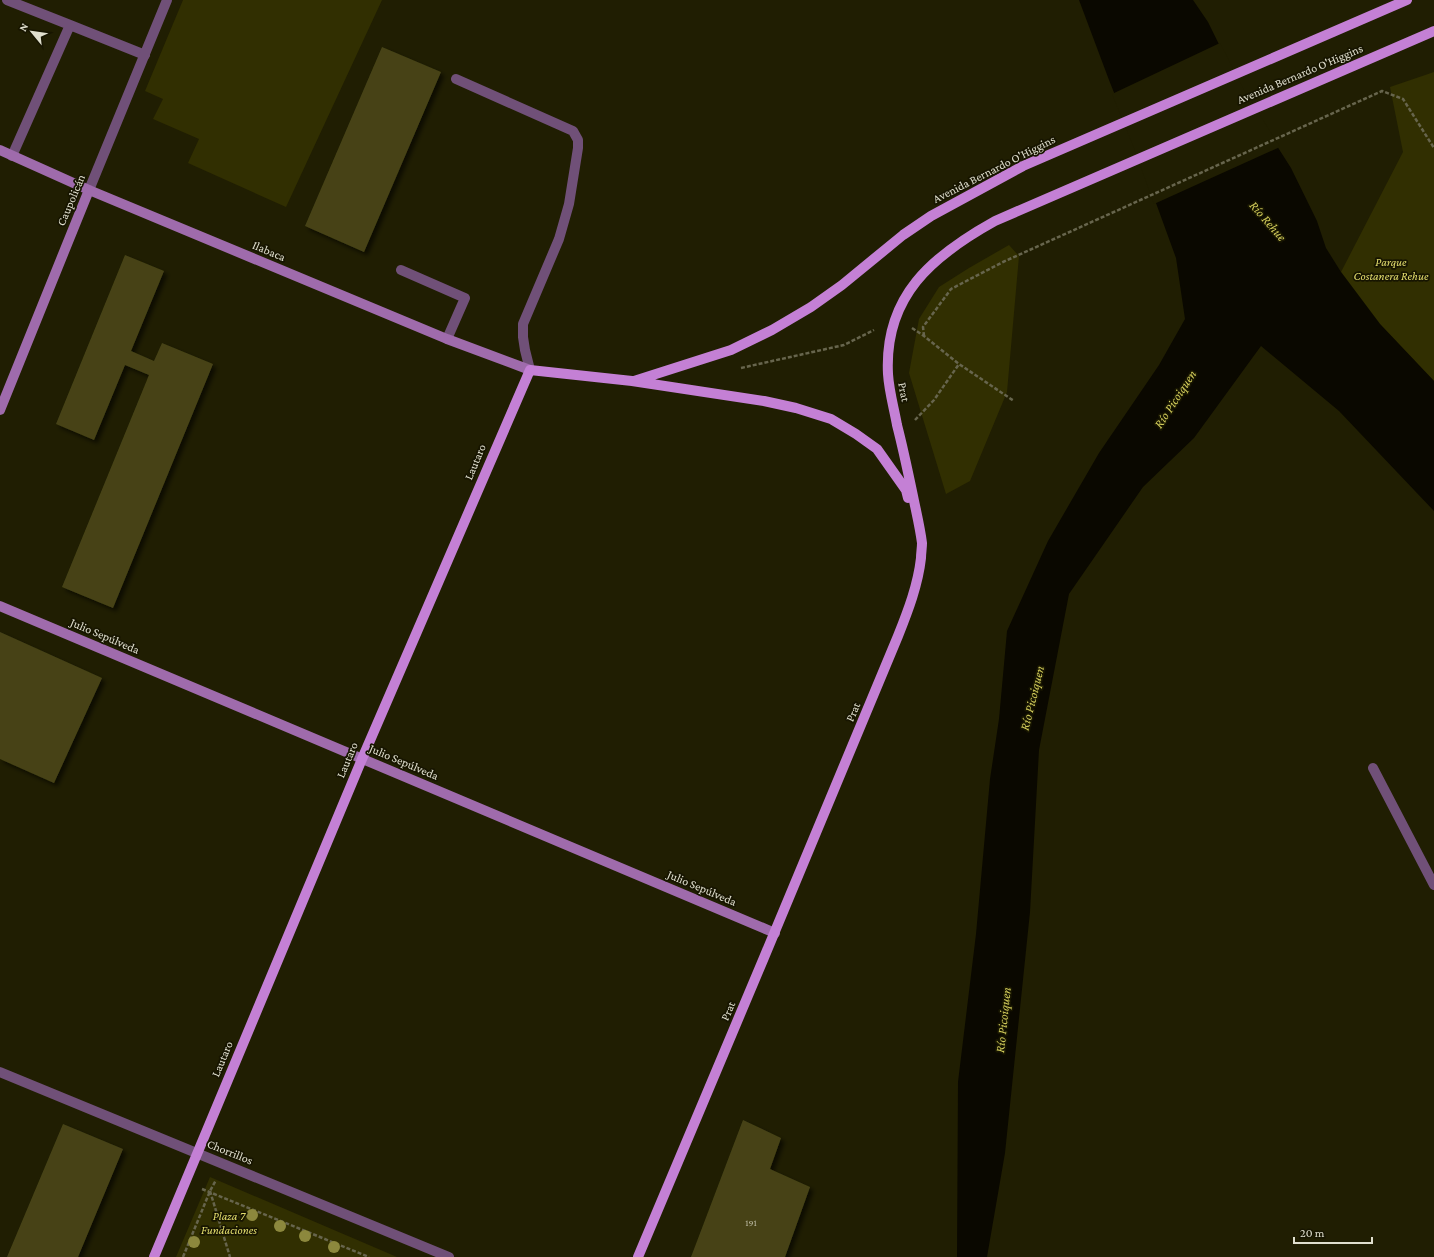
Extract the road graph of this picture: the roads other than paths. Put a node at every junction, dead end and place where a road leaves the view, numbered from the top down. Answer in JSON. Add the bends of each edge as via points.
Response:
{"nodes":[{"id":1,"x":7,"y":0,"type":"edge"},
{"id":2,"x":167,"y":0,"type":"edge"},
{"id":3,"x":1403,"y":2,"type":"edge"},
{"id":4,"x":70,"y":25,"type":"junction"},
{"id":5,"x":1434,"y":31,"type":"edge"},
{"id":6,"x":145,"y":54,"type":"junction"},
{"id":7,"x":456,"y":79,"type":"dead end"},
{"id":8,"x":0,"y":150,"type":"edge"},
{"id":9,"x":12,"y":156,"type":"junction"},
{"id":10,"x":89,"y":190,"type":"junction"},
{"id":11,"x":1022,"y":208,"type":"joint"},
{"id":12,"x":401,"y":270,"type":"dead end"},
{"id":13,"x":447,"y":339,"type":"junction"},
{"id":14,"x":530,"y":370,"type":"junction"},
{"id":15,"x":632,"y":381,"type":"junction"},
{"id":16,"x":0,"y":410,"type":"edge"},
{"id":17,"x":922,"y":544,"type":"junction"},
{"id":18,"x":0,"y":606,"type":"edge"},
{"id":19,"x":362,"y":759,"type":"junction"},
{"id":20,"x":1373,"y":768,"type":"dead end"},
{"id":21,"x":1434,"y":885,"type":"edge"},
{"id":22,"x":775,"y":933,"type":"junction"},
{"id":23,"x":0,"y":1072,"type":"edge"},
{"id":24,"x":197,"y":1152,"type":"junction"},
{"id":25,"x":154,"y":1257,"type":"edge"},
{"id":26,"x":449,"y":1257,"type":"edge"},
{"id":27,"x":638,"y":1257,"type":"edge"}],
"edges":[{"from":1,"to":4,"type":"street"},
{"from":2,"to":6,"type":"street","name":"Caupolicán"},
{"from":3,"to":15,"type":"main road","name":"Avenida Bernardo O'Higgins","via":[[1024,166],[931,216],[903,235],[842,285],[772,330],[731,350]]},
{"from":4,"to":6,"type":"street"},
{"from":4,"to":9,"type":"street"},
{"from":5,"to":11,"type":"main road","name":"Avenida Bernardo O'Higgins"},
{"from":6,"to":10,"type":"street","name":"Caupolicán"},
{"from":7,"to":14,"type":"street","via":[[573,131],[578,140],[569,204],[559,239],[523,324]]},
{"from":8,"to":9,"type":"main road","name":"Ilabaca"},
{"from":9,"to":10,"type":"main road","name":"Ilabaca"},
{"from":10,"to":13,"type":"main road","name":"Ilabaca"},
{"from":10,"to":16,"type":"main road","name":"Caupolicán"},
{"from":11,"to":17,"type":"main road","name":"Prat","via":[[968,236],[928,267],[903,300],[895,319],[888,350],[890,394]]},
{"from":12,"to":13,"type":"street","via":[[465,298]]},
{"from":13,"to":14,"type":"main road","name":"Ilabaca"},
{"from":14,"to":15,"type":"main road"},
{"from":14,"to":19,"type":"main road","name":"Lautaro"},
{"from":15,"to":17,"type":"main road","via":[[764,401],[831,419],[877,449],[891,468],[906,490]]},
{"from":17,"to":22,"type":"main road","name":"Prat","via":[[920,566],[908,613]]},
{"from":18,"to":19,"type":"main road","name":"Julio Sepúlveda"},
{"from":19,"to":22,"type":"main road","name":"Julio Sepúlveda"},
{"from":19,"to":24,"type":"main road","name":"Lautaro"},
{"from":20,"to":21,"type":"street"},
{"from":22,"to":27,"type":"main road","name":"Prat"},
{"from":23,"to":24,"type":"street","name":"Chorrillos"},
{"from":24,"to":25,"type":"main road","name":"Lautaro"},
{"from":24,"to":26,"type":"street","name":"Chorrillos"}]}
